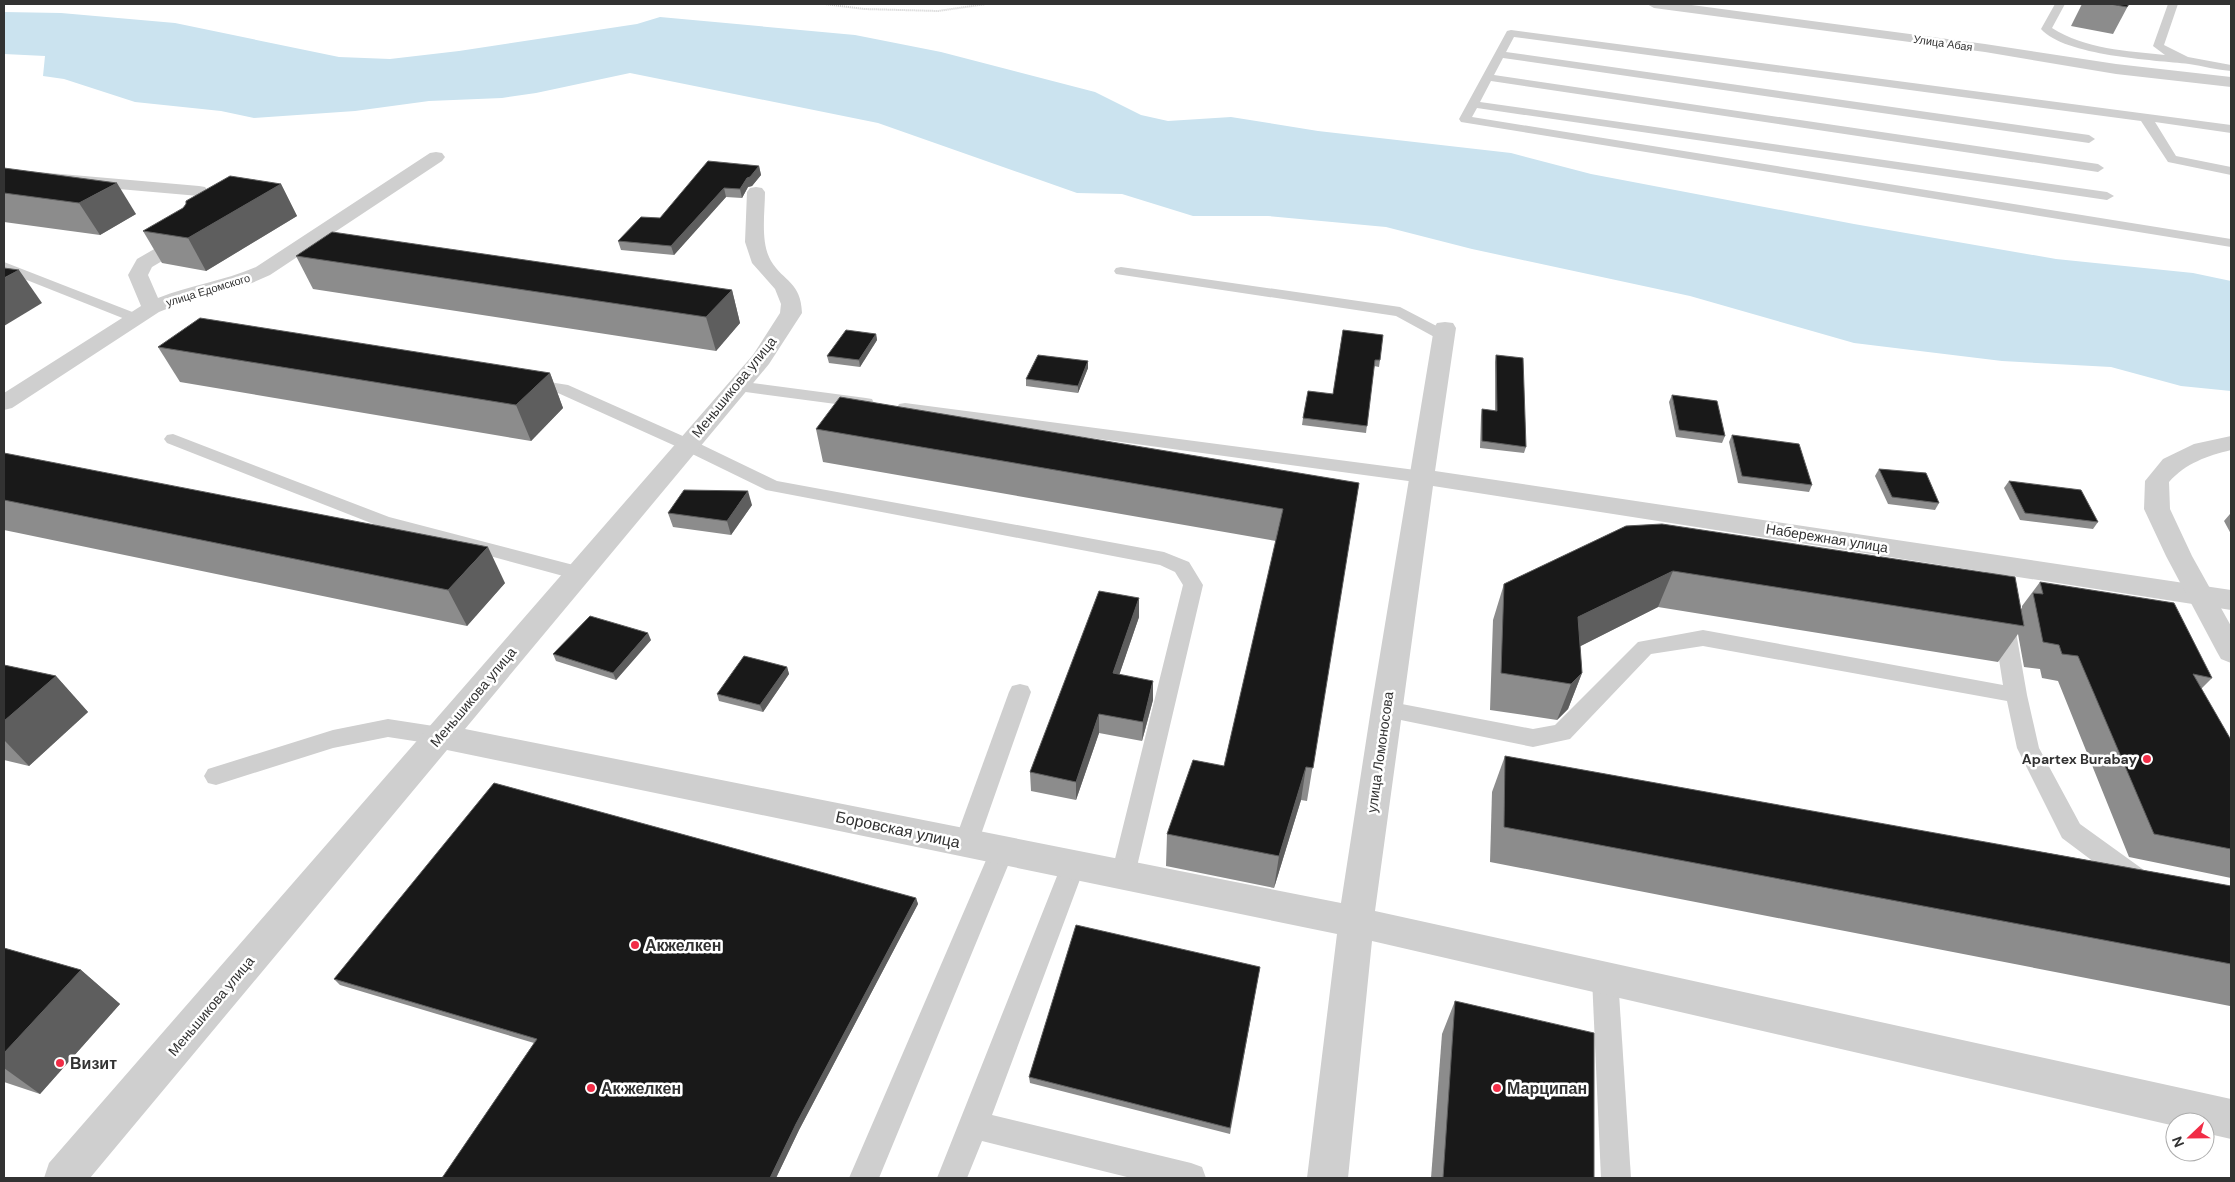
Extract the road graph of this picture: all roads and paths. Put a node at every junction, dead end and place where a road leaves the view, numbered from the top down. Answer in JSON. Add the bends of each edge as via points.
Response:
{"nodes":[{"id":1,"x":824,"y":4,"type":"edge"},
{"id":2,"x":986,"y":4,"type":"edge"},
{"id":3,"x":1654,"y":4,"type":"edge"},
{"id":4,"x":2060,"y":4,"type":"edge"},
{"id":5,"x":2173,"y":4,"type":"edge"},
{"id":6,"x":1500,"y":54,"type":"junction"},
{"id":7,"x":2189,"y":61,"type":"junction"},
{"id":8,"x":2231,"y":68,"type":"edge"},
{"id":9,"x":1487,"y":78,"type":"junction"},
{"id":10,"x":2231,"y":82,"type":"edge"},
{"id":11,"x":1473,"y":104,"type":"junction"},
{"id":12,"x":2080,"y":109,"type":"junction"},
{"id":13,"x":2145,"y":117,"type":"junction"},
{"id":14,"x":2231,"y":129,"type":"edge"},
{"id":15,"x":2089,"y":139,"type":"junction"},
{"id":16,"x":436,"y":157,"type":"dead end"},
{"id":17,"x":2098,"y":168,"type":"junction"},
{"id":18,"x":2231,"y":171,"type":"edge"},
{"id":19,"x":4,"y":174,"type":"edge"},
{"id":20,"x":199,"y":191,"type":"edge"},
{"id":21,"x":756,"y":192,"type":"dead end"},
{"id":22,"x":2107,"y":196,"type":"junction"},
{"id":23,"x":2116,"y":225,"type":"junction"},
{"id":24,"x":193,"y":235,"type":"edge"},
{"id":25,"x":2231,"y":243,"type":"edge"},
{"id":26,"x":4,"y":266,"type":"edge"},
{"id":27,"x":1121,"y":271,"type":"dead end"},
{"id":28,"x":19,"y":272,"type":"junction"},
{"id":29,"x":4,"y":280,"type":"edge"},
{"id":30,"x":143,"y":313,"type":"junction"},
{"id":31,"x":1445,"y":332,"type":"joint"},
{"id":32,"x":514,"y":381,"type":"edge"},
{"id":33,"x":737,"y":386,"type":"junction"},
{"id":34,"x":4,"y":404,"type":"edge"},
{"id":35,"x":173,"y":439,"type":"dead end"},
{"id":36,"x":2231,"y":443,"type":"edge"},
{"id":37,"x":688,"y":445,"type":"junction"},
{"id":38,"x":1423,"y":477,"type":"junction"},
{"id":39,"x":1994,"y":563,"type":"junction"},
{"id":40,"x":578,"y":573,"type":"junction"},
{"id":41,"x":2200,"y":594,"type":"junction"},
{"id":42,"x":2231,"y":600,"type":"edge"},
{"id":43,"x":2231,"y":652,"type":"edge"},
{"id":44,"x":1020,"y":692,"type":"dead end"},
{"id":45,"x":2016,"y":695,"type":"junction"},
{"id":46,"x":1386,"y":709,"type":"junction"},
{"id":47,"x":440,"y":736,"type":"junction"},
{"id":48,"x":216,"y":776,"type":"dead end"},
{"id":49,"x":966,"y":843,"type":"junction"},
{"id":50,"x":1002,"y":851,"type":"junction"},
{"id":51,"x":1072,"y":866,"type":"junction"},
{"id":52,"x":1123,"y":875,"type":"junction"},
{"id":53,"x":2157,"y":888,"type":"edge"},
{"id":54,"x":1356,"y":922,"type":"junction"},
{"id":55,"x":1605,"y":978,"type":"junction"},
{"id":56,"x":2231,"y":1119,"type":"edge"},
{"id":57,"x":974,"y":1125,"type":"junction"},
{"id":58,"x":64,"y":1178,"type":"edge"},
{"id":59,"x":864,"y":1178,"type":"edge"},
{"id":60,"x":952,"y":1178,"type":"edge"},
{"id":61,"x":1191,"y":1178,"type":"edge"},
{"id":62,"x":1327,"y":1178,"type":"edge"},
{"id":63,"x":1616,"y":1178,"type":"edge"}],
"edges":[{"from":1,"to":2,"type":"path","via":[[864,9],[938,11]]},
{"from":3,"to":10,"type":"street","name":"Улица Абая","via":[[1985,48],[2116,69]]},
{"from":4,"to":7,"type":"lane","via":[[2046,29],[2053,35],[2087,47]]},
{"from":5,"to":7,"type":"lane","via":[[2158,46],[2168,54]]},
{"from":6,"to":9,"type":"lane"},
{"from":6,"to":12,"type":"lane","via":[[1511,33]]},
{"from":6,"to":15,"type":"lane"},
{"from":7,"to":8,"type":"lane"},
{"from":9,"to":11,"type":"lane"},
{"from":9,"to":17,"type":"lane"},
{"from":11,"to":22,"type":"lane"},
{"from":11,"to":23,"type":"lane","via":[[1465,119]]},
{"from":12,"to":13,"type":"lane"},
{"from":12,"to":15,"type":"lane"},
{"from":13,"to":14,"type":"lane"},
{"from":13,"to":18,"type":"lane","via":[[2172,159]]},
{"from":15,"to":17,"type":"lane"},
{"from":16,"to":30,"type":"street","name":"улица Едомского","via":[[264,270],[245,279],[182,296]]},
{"from":17,"to":22,"type":"lane"},
{"from":19,"to":20,"type":"street"},
{"from":21,"to":33,"type":"street","name":"Меньшикова улица","via":[[754,242],[762,263],[785,287],[791,313],[761,358]]},
{"from":22,"to":23,"type":"lane"},
{"from":23,"to":25,"type":"lane"},
{"from":24,"to":30,"type":"street","via":[[144,263],[138,275]]},
{"from":26,"to":28,"type":"lane"},
{"from":27,"to":31,"type":"lane","via":[[1400,312]]},
{"from":28,"to":29,"type":"lane"},
{"from":28,"to":30,"type":"lane"},
{"from":30,"to":34,"type":"street","name":"улица Едомского"},
{"from":31,"to":38,"type":"street","name":"улица Ломоносова"},
{"from":32,"to":37,"type":"lane","via":[[562,389]]},
{"from":33,"to":37,"type":"street","name":"Меньшикова улица"},
{"from":33,"to":38,"type":"lane"},
{"from":35,"to":40,"type":"lane","via":[[382,521]]},
{"from":36,"to":41,"type":"street","via":[[2203,449],[2172,464],[2158,481],[2157,509]]},
{"from":37,"to":40,"type":"street","name":"Меньшикова улица"},
{"from":37,"to":52,"type":"lane","via":[[772,486],[1164,559],[1182,568],[1193,585]]},
{"from":38,"to":39,"type":"street","name":"Набережная улица"},
{"from":38,"to":46,"type":"street","name":"улица Ломоносова"},
{"from":39,"to":41,"type":"street","name":"Набережная улица"},
{"from":39,"to":45,"type":"lane"},
{"from":40,"to":47,"type":"street","name":"Меньшикова улица"},
{"from":41,"to":42,"type":"street","name":"Набережная улица"},
{"from":41,"to":43,"type":"street"},
{"from":44,"to":49,"type":"lane"},
{"from":45,"to":46,"type":"lane","via":[[1703,638],[1646,647],[1562,733],[1533,738]]},
{"from":45,"to":53,"type":"lane","via":[[2028,748],[2070,831],[2138,881]]},
{"from":46,"to":54,"type":"street","name":"улица Ломоносова"},
{"from":47,"to":48,"type":"lane","via":[[388,728],[334,740]]},
{"from":47,"to":49,"type":"street","name":"Боровская улица"},
{"from":47,"to":58,"type":"street","name":"Меньшикова улица"},
{"from":49,"to":50,"type":"street","name":"Боровская улица"},
{"from":50,"to":51,"type":"street","name":"Боровская улица"},
{"from":50,"to":59,"type":"lane"},
{"from":51,"to":52,"type":"street","name":"Боровская улица"},
{"from":51,"to":57,"type":"lane"},
{"from":52,"to":54,"type":"street","name":"Боровская улица"},
{"from":54,"to":55,"type":"street","name":"Боровская улица"},
{"from":54,"to":62,"type":"street","name":"улица Ломоносова"},
{"from":55,"to":56,"type":"street","name":"Боровская улица"},
{"from":55,"to":63,"type":"lane"},
{"from":57,"to":60,"type":"lane"},
{"from":57,"to":61,"type":"lane"}]}
